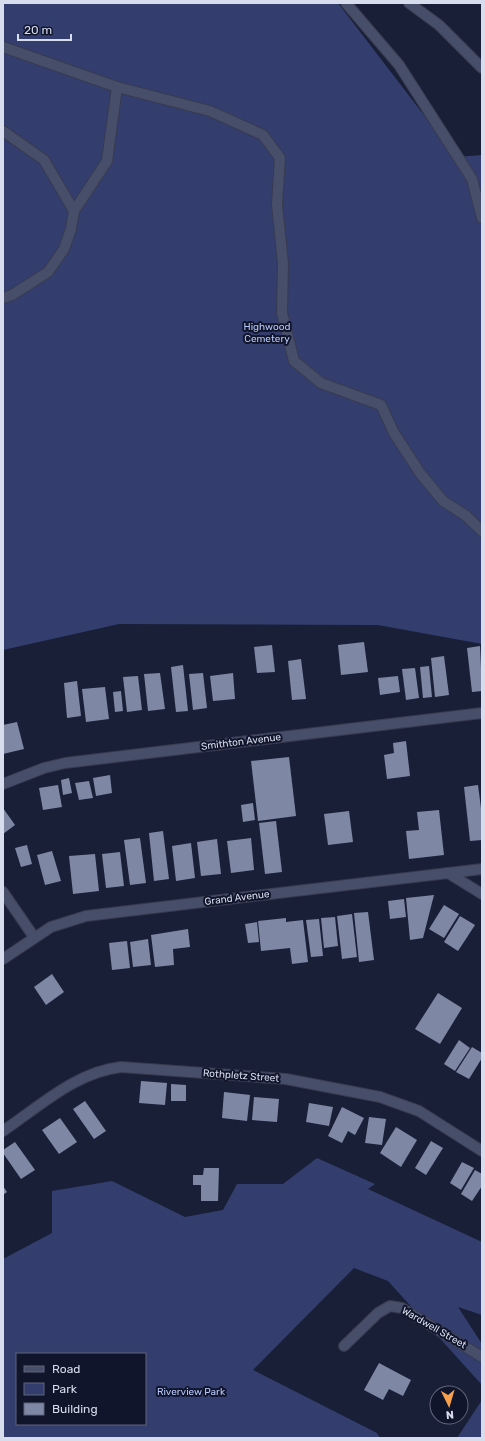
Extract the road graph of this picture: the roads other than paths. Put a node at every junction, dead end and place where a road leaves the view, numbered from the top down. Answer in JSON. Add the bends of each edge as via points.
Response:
{"nodes":[{"id":1,"x":346,"y":3,"type":"edge"},
{"id":2,"x":409,"y":3,"type":"edge"},
{"id":3,"x":3,"y":47,"type":"edge"},
{"id":4,"x":482,"y":68,"type":"edge"},
{"id":5,"x":117,"y":87,"type":"junction"},
{"id":6,"x":3,"y":131,"type":"edge"},
{"id":7,"x":74,"y":211,"type":"junction"},
{"id":8,"x":482,"y":218,"type":"edge"},
{"id":9,"x":3,"y":298,"type":"edge"},
{"id":10,"x":482,"y":531,"type":"edge"},
{"id":11,"x":482,"y":713,"type":"edge"},
{"id":12,"x":3,"y":784,"type":"edge"},
{"id":13,"x":482,"y":869,"type":"edge"},
{"id":14,"x":448,"y":873,"type":"junction"},
{"id":15,"x":3,"y":892,"type":"edge"},
{"id":16,"x":482,"y":894,"type":"edge"},
{"id":17,"x":34,"y":937,"type":"junction"},
{"id":18,"x":3,"y":959,"type":"edge"},
{"id":19,"x":3,"y":1131,"type":"edge"},
{"id":20,"x":482,"y":1151,"type":"edge"},
{"id":21,"x":344,"y":1346,"type":"dead end"},
{"id":22,"x":482,"y":1357,"type":"edge"}],
"edges":[{"from":1,"to":8,"type":"street","via":[[398,65],[472,179]]},
{"from":2,"to":4,"type":"street","via":[[439,25]]},
{"from":3,"to":5,"type":"street"},
{"from":5,"to":7,"type":"street","via":[[107,161]]},
{"from":5,"to":10,"type":"street","via":[[210,111],[263,135],[280,158],[277,204],[283,264],[282,313],[294,361],[321,383],[381,405],[394,433],[420,473],[444,501],[465,515]]},
{"from":6,"to":7,"type":"street","via":[[44,160]]},
{"from":7,"to":9,"type":"street","via":[[64,249],[48,272]]},
{"from":11,"to":12,"type":"street","name":"Smithton Avenue","via":[[65,763],[44,768]]},
{"from":13,"to":14,"type":"street","name":"Grand Avenue"},
{"from":14,"to":16,"type":"street"},
{"from":14,"to":17,"type":"street","name":"Grand Avenue","via":[[86,916],[51,927]]},
{"from":15,"to":17,"type":"street"},
{"from":17,"to":18,"type":"street","name":"Grand Avenue"},
{"from":19,"to":20,"type":"street","name":"Rothpletz Street","via":[[82,1077],[121,1067],[305,1081],[380,1097],[419,1111]]},
{"from":21,"to":22,"type":"street","name":"Wardwell Street","via":[[384,1308],[390,1306],[402,1308]]}]}
